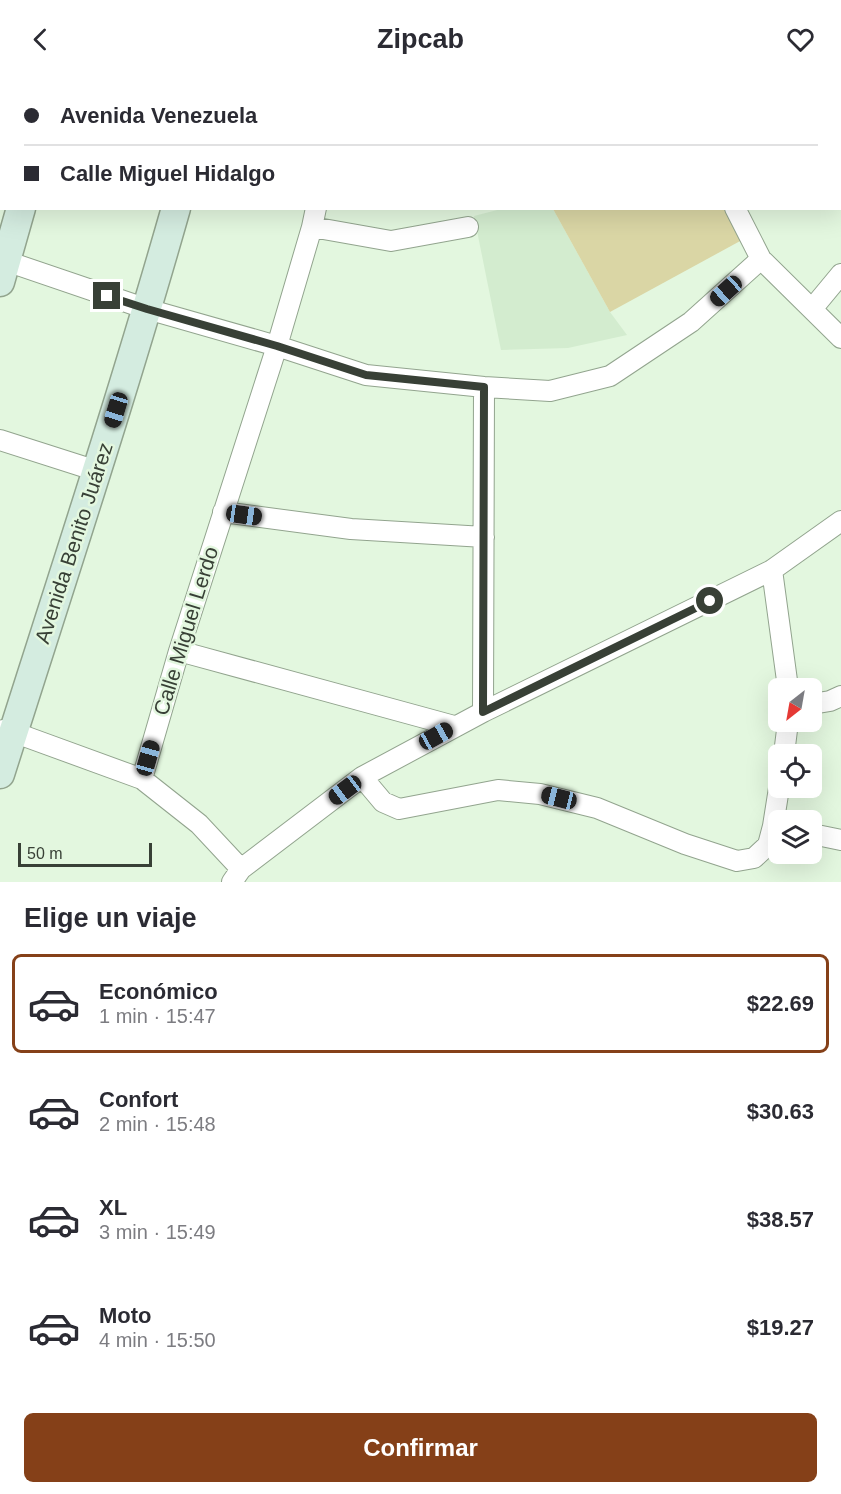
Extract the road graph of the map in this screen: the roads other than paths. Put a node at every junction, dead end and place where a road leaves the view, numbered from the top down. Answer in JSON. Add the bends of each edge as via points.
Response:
{"nodes":[{"id":1,"x":20,"y":210,"type":"edge"},
{"id":2,"x":175,"y":210,"type":"edge"},
{"id":3,"x":736,"y":210,"type":"edge"},
{"id":4,"x":314,"y":218,"type":"edge"},
{"id":5,"x":468,"y":227,"type":"dead end"},
{"id":6,"x":761,"y":259,"type":"junction"},
{"id":7,"x":2,"y":268,"type":"edge"},
{"id":8,"x":841,"y":274,"type":"edge"},
{"id":9,"x":147,"y":309,"type":"junction"},
{"id":10,"x":812,"y":309,"type":"junction"},
{"id":11,"x":841,"y":338,"type":"edge"},
{"id":12,"x":277,"y":346,"type":"junction"},
{"id":13,"x":484,"y":387,"type":"junction"},
{"id":14,"x":0,"y":440,"type":"edge"},
{"id":15,"x":98,"y":471,"type":"junction"},
{"id":16,"x":223,"y":512,"type":"junction"},
{"id":17,"x":841,"y":521,"type":"edge"},
{"id":18,"x":484,"y":537,"type":"junction"},
{"id":19,"x":772,"y":570,"type":"junction"},
{"id":20,"x":179,"y":651,"type":"junction"},
{"id":21,"x":787,"y":678,"type":"edge"},
{"id":22,"x":841,"y":696,"type":"edge"},
{"id":23,"x":822,"y":702,"type":"edge"},
{"id":24,"x":483,"y":712,"type":"junction"},
{"id":25,"x":454,"y":726,"type":"junction"},
{"id":26,"x":7,"y":730,"type":"edge"},
{"id":27,"x":0,"y":774,"type":"edge"},
{"id":28,"x":362,"y":777,"type":"junction"},
{"id":29,"x":142,"y":779,"type":"junction"},
{"id":30,"x":822,"y":836,"type":"edge"},
{"id":31,"x":841,"y":840,"type":"edge"},
{"id":32,"x":768,"y":845,"type":"edge"},
{"id":33,"x":236,"y":876,"type":"edge"}],
"edges":[{"from":1,"to":7,"type":"main road"},
{"from":2,"to":9,"type":"main road","name":"Avenida Benito Juárez"},
{"from":3,"to":6,"type":"street"},
{"from":4,"to":5,"type":"street","via":[[391,241]]},
{"from":4,"to":12,"type":"street","name":"Calle Miguel Lerdo"},
{"from":6,"to":10,"type":"street"},
{"from":6,"to":13,"type":"street","via":[[691,322],[610,376],[550,391]]},
{"from":7,"to":9,"type":"street"},
{"from":8,"to":10,"type":"street"},
{"from":9,"to":12,"type":"street"},
{"from":9,"to":15,"type":"main road","name":"Avenida Benito Juárez"},
{"from":10,"to":11,"type":"street"},
{"from":12,"to":13,"type":"street","via":[[366,375]]},
{"from":12,"to":16,"type":"street","name":"Calle Miguel Lerdo"},
{"from":13,"to":18,"type":"street"},
{"from":14,"to":15,"type":"street"},
{"from":15,"to":26,"type":"main road","name":"Avenida Benito Juárez"},
{"from":16,"to":18,"type":"street","via":[[351,529]]},
{"from":16,"to":20,"type":"street","name":"Calle Miguel Lerdo"},
{"from":17,"to":19,"type":"street"},
{"from":18,"to":24,"type":"street"},
{"from":19,"to":21,"type":"street"},
{"from":19,"to":24,"type":"street"},
{"from":20,"to":25,"type":"street"},
{"from":20,"to":29,"type":"street","name":"Calle Miguel Lerdo"},
{"from":22,"to":23,"type":"street"},
{"from":24,"to":25,"type":"street"},
{"from":25,"to":28,"type":"street"},
{"from":26,"to":27,"type":"main road","name":"Avenida Benito Juárez"},
{"from":26,"to":29,"type":"street"},
{"from":28,"to":32,"type":"street","via":[[382,802],[399,809],[498,790],[540,794],[597,808],[737,861],[753,858]]},
{"from":28,"to":33,"type":"street"},
{"from":29,"to":33,"type":"street","via":[[199,824]]},
{"from":30,"to":31,"type":"street"}]}
